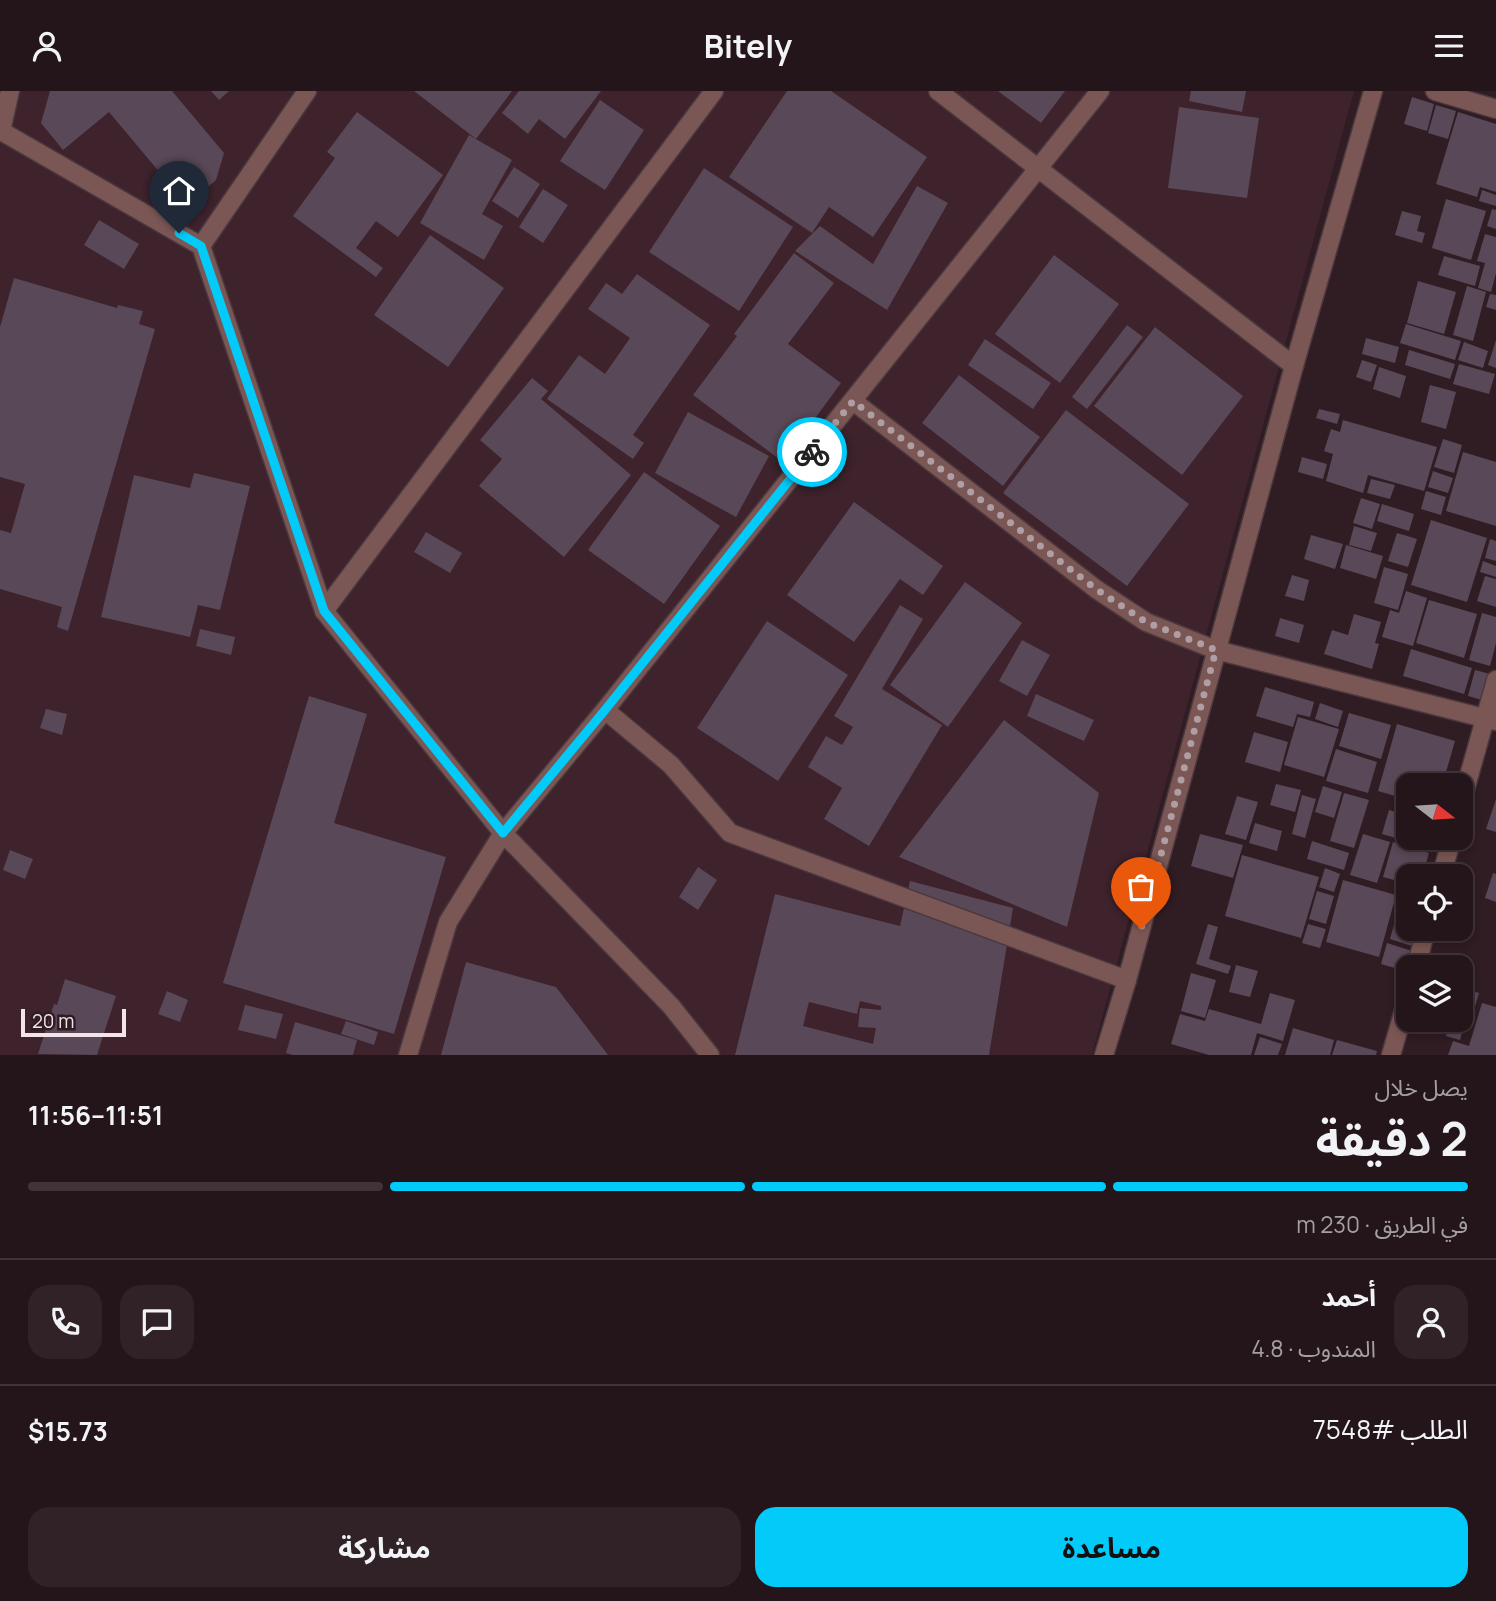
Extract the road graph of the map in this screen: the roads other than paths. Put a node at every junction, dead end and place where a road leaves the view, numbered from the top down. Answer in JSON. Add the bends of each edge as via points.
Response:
{"nodes":[{"id":1,"x":10,"y":91,"type":"edge"},
{"id":2,"x":307,"y":91,"type":"edge"},
{"id":3,"x":714,"y":91,"type":"edge"},
{"id":4,"x":938,"y":91,"type":"edge"},
{"id":5,"x":1100,"y":91,"type":"edge"},
{"id":6,"x":1373,"y":91,"type":"edge"},
{"id":7,"x":1436,"y":91,"type":"edge"},
{"id":8,"x":1496,"y":109,"type":"edge"},
{"id":9,"x":1,"y":133,"type":"edge"},
{"id":10,"x":1039,"y":169,"type":"junction"},
{"id":11,"x":201,"y":246,"type":"junction"},
{"id":12,"x":1294,"y":366,"type":"junction"},
{"id":13,"x":853,"y":401,"type":"junction"},
{"id":14,"x":324,"y":611,"type":"junction"},
{"id":15,"x":1216,"y":650,"type":"junction"},
{"id":16,"x":1496,"y":680,"type":"edge"},
{"id":17,"x":605,"y":710,"type":"junction"},
{"id":18,"x":1491,"y":720,"type":"edge"},
{"id":19,"x":1472,"y":773,"type":"edge"},
{"id":20,"x":503,"y":833,"type":"junction"},
{"id":21,"x":1127,"y":980,"type":"junction"},
{"id":22,"x":1398,"y":1032,"type":"edge"},
{"id":23,"x":408,"y":1055,"type":"edge"},
{"id":24,"x":710,"y":1055,"type":"edge"},
{"id":25,"x":1104,"y":1055,"type":"edge"},
{"id":26,"x":1391,"y":1055,"type":"edge"}],
"edges":[{"from":1,"to":9,"type":"street"},
{"from":2,"to":11,"type":"street"},
{"from":3,"to":14,"type":"street"},
{"from":4,"to":10,"type":"street"},
{"from":5,"to":10,"type":"street"},
{"from":6,"to":12,"type":"street"},
{"from":7,"to":8,"type":"street"},
{"from":9,"to":11,"type":"street"},
{"from":10,"to":12,"type":"street"},
{"from":10,"to":13,"type":"street"},
{"from":11,"to":14,"type":"street"},
{"from":12,"to":15,"type":"street"},
{"from":13,"to":15,"type":"street","via":[[1096,589],[1146,622]]},
{"from":13,"to":17,"type":"street"},
{"from":14,"to":20,"type":"street"},
{"from":15,"to":18,"type":"street"},
{"from":15,"to":21,"type":"street"},
{"from":16,"to":18,"type":"street"},
{"from":17,"to":20,"type":"street"},
{"from":17,"to":21,"type":"street","via":[[671,765],[730,833]]},
{"from":18,"to":19,"type":"street"},
{"from":20,"to":23,"type":"street","via":[[448,922]]},
{"from":20,"to":24,"type":"street","via":[[671,1006]]},
{"from":21,"to":25,"type":"street"},
{"from":22,"to":26,"type":"street"}]}
